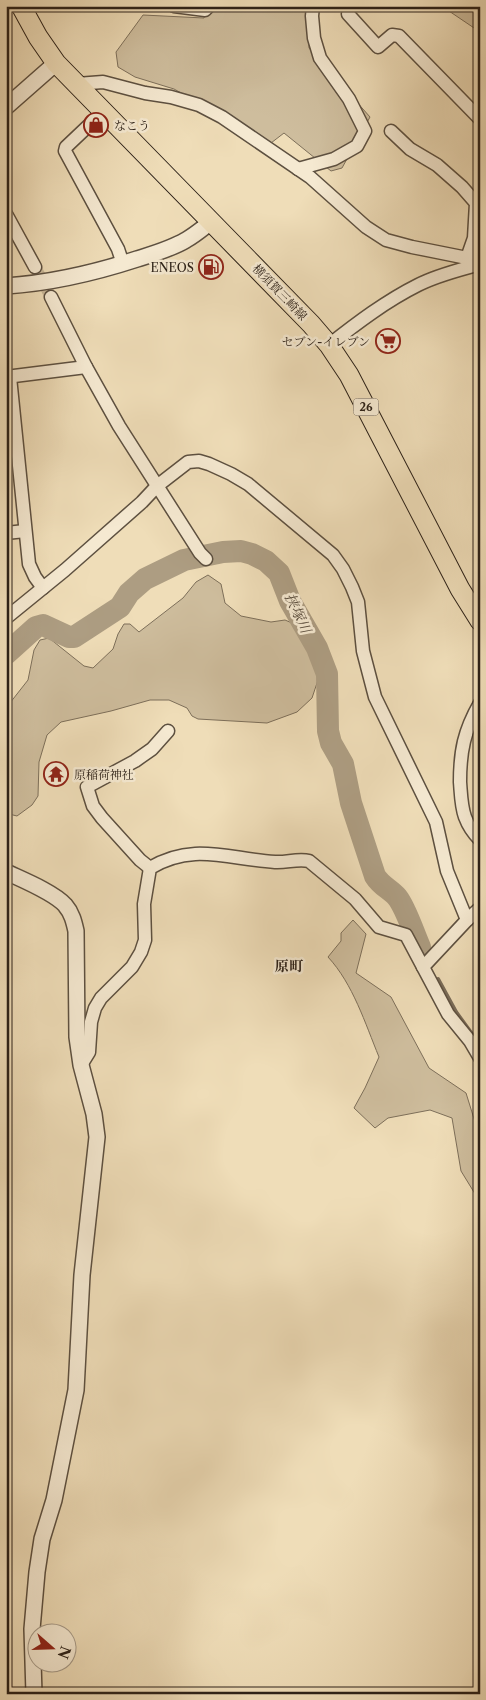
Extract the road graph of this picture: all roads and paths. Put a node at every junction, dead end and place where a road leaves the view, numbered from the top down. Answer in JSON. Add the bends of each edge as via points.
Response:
{"nodes":[{"id":1,"x":21,"y":6,"type":"edge"},
{"id":2,"x":174,"y":6,"type":"edge"},
{"id":3,"x":209,"y":6,"type":"edge"},
{"id":4,"x":314,"y":6,"type":"edge"},
{"id":5,"x":348,"y":14,"type":"dead end"},
{"id":6,"x":56,"y":63,"type":"junction"},
{"id":7,"x":77,"y":84,"type":"junction"},
{"id":8,"x":6,"y":107,"type":"edge"},
{"id":9,"x":104,"y":111,"type":"junction"},
{"id":10,"x":480,"y":119,"type":"edge"},
{"id":11,"x":391,"y":131,"type":"dead end"},
{"id":12,"x":298,"y":169,"type":"junction"},
{"id":13,"x":6,"y":214,"type":"edge"},
{"id":14,"x":211,"y":222,"type":"junction"},
{"id":15,"x":467,"y":258,"type":"junction"},
{"id":16,"x":123,"y":264,"type":"junction"},
{"id":17,"x":480,"y":264,"type":"edge"},
{"id":18,"x":35,"y":267,"type":"tunnel mouth"},
{"id":19,"x":6,"y":286,"type":"edge"},
{"id":20,"x":51,"y":297,"type":"tunnel mouth"},
{"id":21,"x":329,"y":345,"type":"junction"},
{"id":22,"x":86,"y":367,"type":"junction"},
{"id":23,"x":8,"y":377,"type":"edge"},
{"id":24,"x":12,"y":454,"type":"edge"},
{"id":25,"x":157,"y":486,"type":"junction"},
{"id":26,"x":25,"y":531,"type":"junction"},
{"id":27,"x":6,"y":533,"type":"edge"},
{"id":28,"x":203,"y":556,"type":"dead end"},
{"id":29,"x":43,"y":588,"type":"junction"},
{"id":30,"x":6,"y":618,"type":"edge"},
{"id":31,"x":480,"y":621,"type":"edge"},
{"id":32,"x":480,"y":703,"type":"edge"},
{"id":33,"x":168,"y":731,"type":"dead end"},
{"id":34,"x":480,"y":840,"type":"edge"},
{"id":35,"x":150,"y":868,"type":"junction"},
{"id":36,"x":6,"y":872,"type":"edge"},
{"id":37,"x":480,"y":908,"type":"edge"},
{"id":38,"x":466,"y":920,"type":"junction"},
{"id":39,"x":423,"y":967,"type":"junction"},
{"id":40,"x":480,"y":1058,"type":"edge"},
{"id":41,"x":82,"y":1065,"type":"junction"},
{"id":42,"x":34,"y":1694,"type":"edge"}],
"edges":[{"from":1,"to":6,"type":"main road","name":"横須賀三崎線","number":"26"},
{"from":2,"to":3,"type":"street","via":[[205,10]]},
{"from":4,"to":12,"type":"street","via":[[314,38],[320,58],[349,99],[365,131],[357,146],[334,159]]},
{"from":5,"to":10,"type":"street","via":[[378,47],[392,35],[399,36]]},
{"from":6,"to":7,"type":"main road","name":"横須賀三崎線","number":"26"},
{"from":6,"to":8,"type":"street"},
{"from":7,"to":9,"type":"main road","name":"横須賀三崎線","number":"26"},
{"from":7,"to":12,"type":"street","via":[[103,82],[199,105]]},
{"from":9,"to":14,"type":"main road","name":"横須賀三崎線","number":"26"},
{"from":9,"to":16,"type":"street","via":[[65,151]]},
{"from":11,"to":15,"type":"street","via":[[410,149],[437,165],[476,202],[474,238]]},
{"from":12,"to":15,"type":"street","via":[[386,240]]},
{"from":13,"to":18,"type":"street"},
{"from":14,"to":16,"type":"street","via":[[188,240]]},
{"from":14,"to":21,"type":"main road","name":"横須賀三崎線","number":"26"},
{"from":15,"to":17,"type":"street"},
{"from":16,"to":19,"type":"street","via":[[60,280]]},
{"from":17,"to":21,"type":"street","via":[[444,274],[410,289],[366,316]]},
{"from":20,"to":22,"type":"street"},
{"from":21,"to":31,"type":"main road","name":"横須賀三崎線","number":"26","via":[[349,375],[460,590]]},
{"from":22,"to":23,"type":"street"},
{"from":22,"to":25,"type":"street"},
{"from":23,"to":24,"type":"street"},
{"from":24,"to":26,"type":"street"},
{"from":25,"to":28,"type":"street"},
{"from":25,"to":29,"type":"street"},
{"from":25,"to":38,"type":"street","via":[[188,462],[209,464],[248,484],[333,555],[343,569],[358,602],[363,651],[375,697],[436,822],[447,871]]},
{"from":26,"to":27,"type":"street"},
{"from":26,"to":29,"type":"street","via":[[29,564]]},
{"from":29,"to":30,"type":"street"},
{"from":32,"to":34,"type":"street","via":[[463,741],[460,759],[465,818]]},
{"from":33,"to":35,"type":"street","via":[[152,749],[135,761],[87,787],[93,806],[102,818]]},
{"from":35,"to":39,"type":"street","via":[[184,854],[200,853],[276,862],[309,861],[355,900],[379,926],[406,935]]},
{"from":35,"to":41,"type":"street","via":[[144,904],[145,940],[141,952],[95,1008],[90,1052]]},
{"from":36,"to":41,"type":"street","via":[[42,889],[64,905],[73,918],[76,931],[77,1037]]},
{"from":37,"to":38,"type":"street"},
{"from":38,"to":39,"type":"street"},
{"from":39,"to":40,"type":"street","via":[[448,1014]]},
{"from":41,"to":42,"type":"street","via":[[97,1137],[82,1275],[76,1390],[37,1572],[32,1629]]}]}
